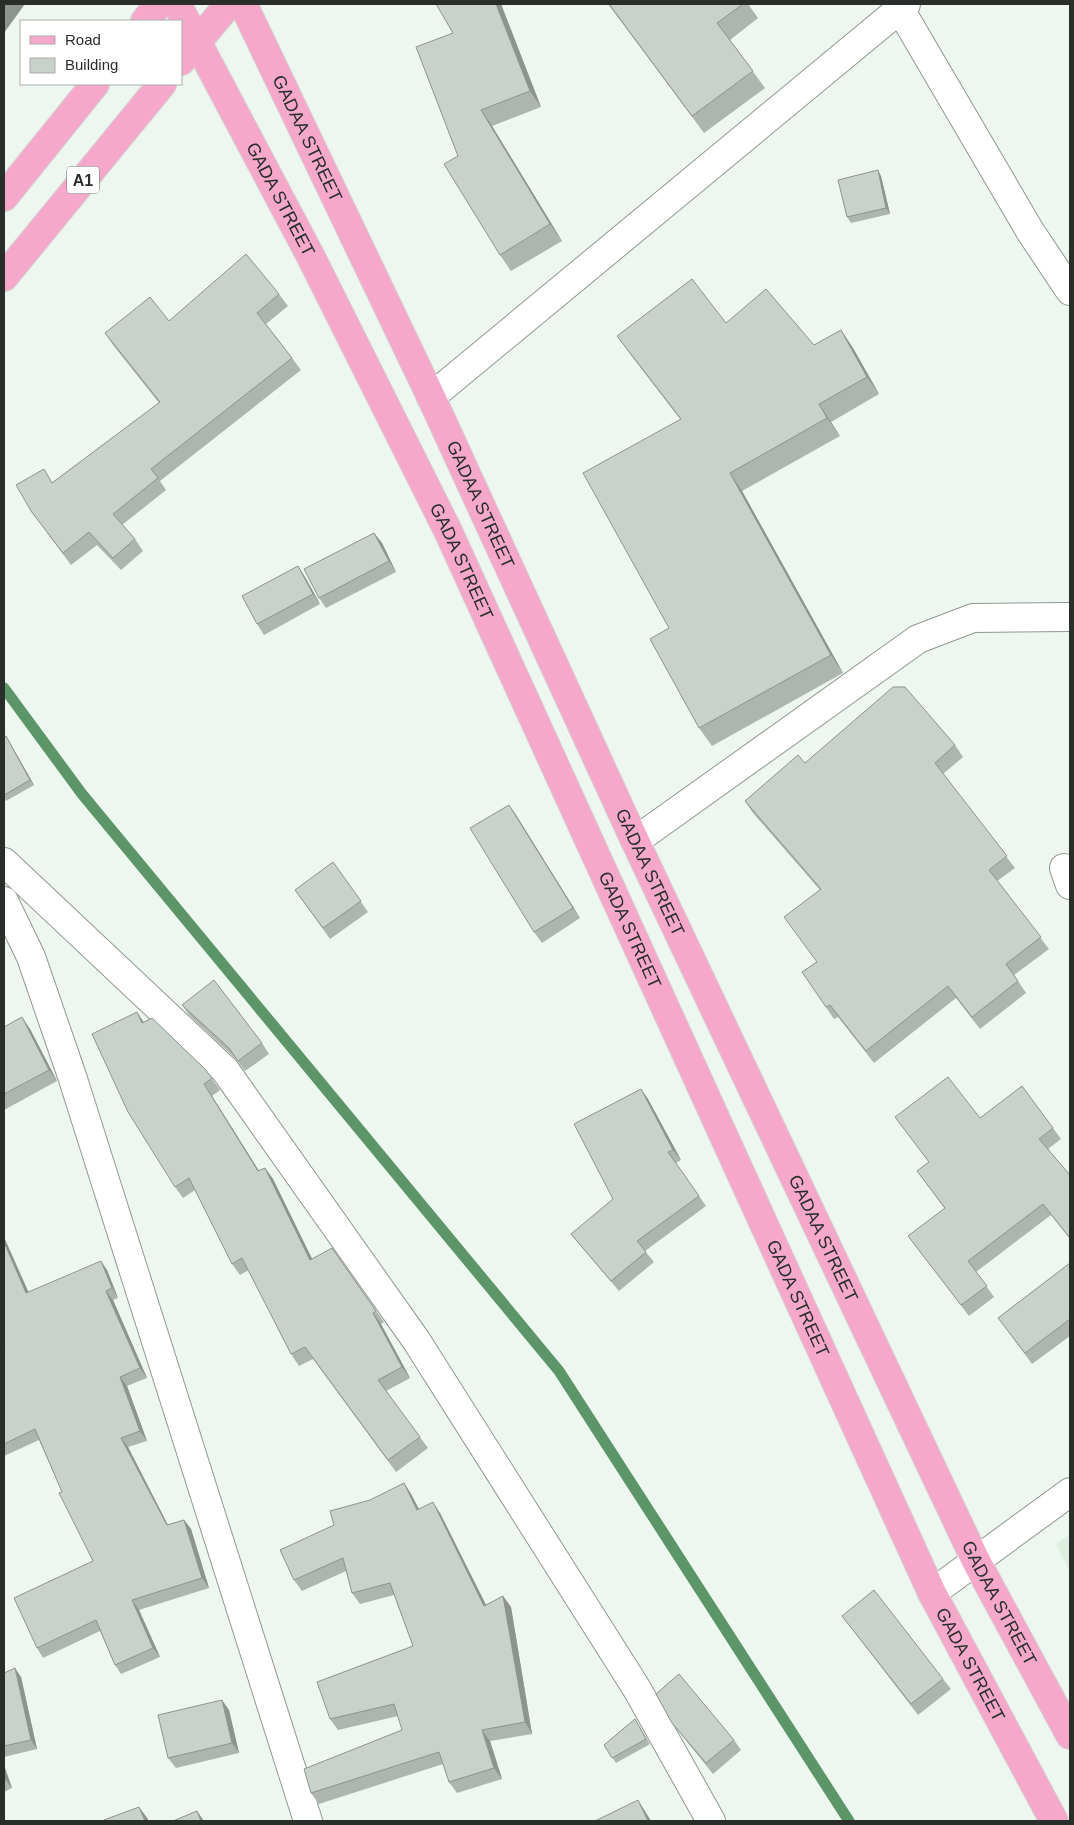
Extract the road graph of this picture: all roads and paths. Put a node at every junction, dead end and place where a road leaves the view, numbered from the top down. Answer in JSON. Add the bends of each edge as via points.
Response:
{"nodes":[{"id":1,"x":159,"y":4,"type":"edge"},
{"id":2,"x":177,"y":4,"type":"edge"},
{"id":3,"x":229,"y":4,"type":"edge"},
{"id":4,"x":243,"y":4,"type":"edge"},
{"id":5,"x":901,"y":5,"type":"edge"},
{"id":6,"x":146,"y":20,"type":"edge"},
{"id":7,"x":181,"y":20,"type":"edge"},
{"id":8,"x":182,"y":24,"type":"edge"},
{"id":9,"x":189,"y":51,"type":"edge"},
{"id":10,"x":94,"y":85,"type":"edge"},
{"id":11,"x":161,"y":85,"type":"edge"},
{"id":12,"x":4,"y":198,"type":"edge"},
{"id":13,"x":4,"y":277,"type":"edge"},
{"id":14,"x":1070,"y":291,"type":"edge"},
{"id":15,"x":431,"y":397,"type":"junction"},
{"id":16,"x":1070,"y":617,"type":"edge"},
{"id":17,"x":635,"y":841,"type":"junction"},
{"id":18,"x":4,"y":862,"type":"edge"},
{"id":19,"x":4,"y":901,"type":"edge"},
{"id":20,"x":1070,"y":1492,"type":"edge"},
{"id":21,"x":976,"y":1561,"type":"junction"},
{"id":22,"x":932,"y":1593,"type":"junction"},
{"id":23,"x":1070,"y":1735,"type":"edge"},
{"id":24,"x":308,"y":1821,"type":"edge"},
{"id":25,"x":711,"y":1821,"type":"edge"},
{"id":26,"x":1054,"y":1821,"type":"edge"}],
"edges":[{"from":1,"to":6,"type":"main road"},
{"from":2,"to":7,"type":"main road","name":"GADA STREET"},
{"from":3,"to":9,"type":"main road"},
{"from":4,"to":15,"type":"main road","name":"GADAA STREET"},
{"from":5,"to":14,"type":"street","via":[[1030,231]]},
{"from":5,"to":15,"type":"street"},
{"from":8,"to":9,"type":"main road","name":"GADA STREET"},
{"from":9,"to":22,"type":"main road","name":"GADA STREET","via":[[311,257],[448,531]]},
{"from":10,"to":12,"type":"main road"},
{"from":11,"to":13,"type":"main road","number":"A1"},
{"from":15,"to":17,"type":"main road","name":"GADAA STREET"},
{"from":16,"to":17,"type":"street","via":[[972,618],[918,639]]},
{"from":17,"to":21,"type":"main road","name":"GADAA STREET"},
{"from":18,"to":25,"type":"street","via":[[225,1070],[416,1340],[637,1689]]},
{"from":19,"to":24,"type":"street","via":[[30,957],[72,1076]]},
{"from":20,"to":21,"type":"street"},
{"from":21,"to":22,"type":"street"},
{"from":21,"to":23,"type":"main road","name":"GADAA STREET"},
{"from":22,"to":26,"type":"main road","name":"GADA STREET"}]}
